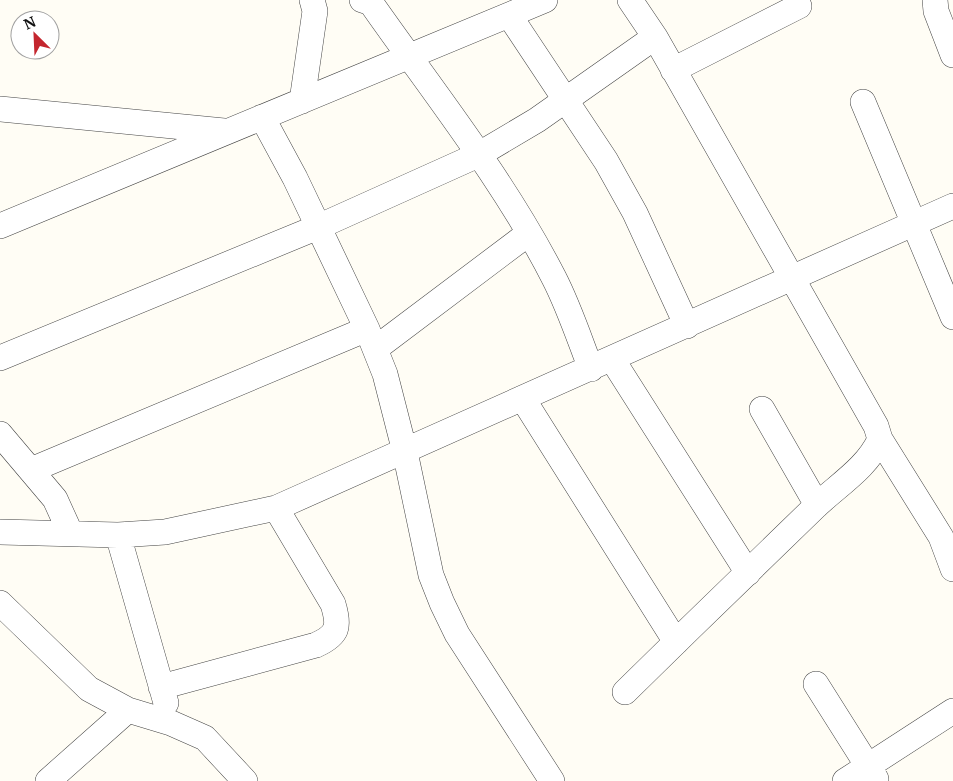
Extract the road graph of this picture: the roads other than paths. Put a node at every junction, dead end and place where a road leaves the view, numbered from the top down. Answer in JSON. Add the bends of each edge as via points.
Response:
{"nodes":[{"id":1,"x":312,"y":0,"type":"edge"},
{"id":2,"x":362,"y":0,"type":"edge"},
{"id":3,"x":545,"y":0,"type":"edge"},
{"id":4,"x":630,"y":0,"type":"edge"},
{"id":5,"x":935,"y":0,"type":"edge"},
{"id":6,"x":800,"y":6,"type":"dead end"},
{"id":7,"x":509,"y":15,"type":"junction"},
{"id":8,"x":655,"y":37,"type":"junction"},
{"id":9,"x":953,"y":55,"type":"edge"},
{"id":10,"x":409,"y":56,"type":"junction"},
{"id":11,"x":674,"y":70,"type":"junction"},
{"id":12,"x":564,"y":99,"type":"junction"},
{"id":13,"x":302,"y":101,"type":"junction"},
{"id":14,"x":863,"y":102,"type":"dead end"},
{"id":15,"x":0,"y":109,"type":"edge"},
{"id":16,"x":262,"y":118,"type":"junction"},
{"id":17,"x":228,"y":132,"type":"junction"},
{"id":18,"x":478,"y":155,"type":"junction"},
{"id":19,"x":953,"y":206,"type":"edge"},
{"id":20,"x":913,"y":224,"type":"junction"},
{"id":21,"x":0,"y":226,"type":"edge"},
{"id":22,"x":318,"y":227,"type":"junction"},
{"id":23,"x":529,"y":232,"type":"junction"},
{"id":24,"x":791,"y":279,"type":"junction"},
{"id":25,"x":953,"y":317,"type":"edge"},
{"id":26,"x":687,"y":326,"type":"junction"},
{"id":27,"x":371,"y":339,"type":"junction"},
{"id":28,"x":0,"y":358,"type":"edge"},
{"id":29,"x":602,"y":364,"type":"junction"},
{"id":30,"x":523,"y":399,"type":"junction"},
{"id":31,"x":762,"y":409,"type":"dead end"},
{"id":32,"x":0,"y":434,"type":"edge"},
{"id":33,"x":880,"y":439,"type":"junction"},
{"id":34,"x":405,"y":452,"type":"junction"},
{"id":35,"x":31,"y":470,"type":"junction"},
{"id":36,"x":817,"y":505,"type":"junction"},
{"id":37,"x":276,"y":508,"type":"junction"},
{"id":38,"x":0,"y":532,"type":"edge"},
{"id":39,"x":70,"y":532,"type":"junction"},
{"id":40,"x":118,"y":535,"type":"junction"},
{"id":41,"x":953,"y":569,"type":"edge"},
{"id":42,"x":748,"y":573,"type":"junction"},
{"id":43,"x":0,"y":603,"type":"edge"},
{"id":44,"x":676,"y":642,"type":"junction"},
{"id":45,"x":816,"y":684,"type":"dead end"},
{"id":46,"x":161,"y":688,"type":"junction"},
{"id":47,"x":625,"y":692,"type":"dead end"},
{"id":48,"x":128,"y":710,"type":"junction"},
{"id":49,"x":953,"y":711,"type":"edge"},
{"id":50,"x":171,"y":723,"type":"junction"},
{"id":51,"x":872,"y":774,"type":"edge"},
{"id":52,"x":241,"y":780,"type":"edge"},
{"id":53,"x":48,"y":781,"type":"edge"},
{"id":54,"x":552,"y":781,"type":"edge"},
{"id":55,"x":845,"y":781,"type":"edge"}],
"edges":[{"from":1,"to":13,"type":"street","via":[[315,11]]},
{"from":2,"to":10,"type":"street","via":[[371,3]]},
{"from":3,"to":7,"type":"street"},
{"from":4,"to":8,"type":"street"},
{"from":5,"to":9,"type":"street"},
{"from":6,"to":11,"type":"street"},
{"from":7,"to":10,"type":"street"},
{"from":7,"to":12,"type":"street"},
{"from":8,"to":11,"type":"street"},
{"from":8,"to":12,"type":"street"},
{"from":10,"to":13,"type":"street"},
{"from":10,"to":18,"type":"street"},
{"from":11,"to":24,"type":"street"},
{"from":12,"to":18,"type":"street","via":[[514,135]]},
{"from":12,"to":26,"type":"street","via":[[606,161],[635,214]]},
{"from":13,"to":16,"type":"street"},
{"from":14,"to":20,"type":"street"},
{"from":15,"to":17,"type":"street"},
{"from":16,"to":17,"type":"street"},
{"from":16,"to":22,"type":"street"},
{"from":17,"to":21,"type":"street"},
{"from":18,"to":22,"type":"street"},
{"from":18,"to":23,"type":"street"},
{"from":19,"to":20,"type":"street"},
{"from":20,"to":24,"type":"street"},
{"from":20,"to":25,"type":"street"},
{"from":22,"to":27,"type":"street"},
{"from":22,"to":28,"type":"street"},
{"from":23,"to":27,"type":"street"},
{"from":23,"to":29,"type":"street"},
{"from":24,"to":26,"type":"street"},
{"from":24,"to":33,"type":"street","via":[[876,426]]},
{"from":26,"to":29,"type":"street"},
{"from":27,"to":34,"type":"street","via":[[385,374]]},
{"from":27,"to":35,"type":"street"},
{"from":29,"to":30,"type":"street"},
{"from":29,"to":42,"type":"street"},
{"from":30,"to":34,"type":"street"},
{"from":30,"to":44,"type":"street"},
{"from":31,"to":36,"type":"street"},
{"from":32,"to":35,"type":"street"},
{"from":33,"to":36,"type":"street","via":[[874,453],[863,465]]},
{"from":33,"to":41,"type":"street","via":[[941,537]]},
{"from":34,"to":37,"type":"street"},
{"from":34,"to":54,"type":"street","via":[[432,575],[442,603],[457,634]]},
{"from":35,"to":39,"type":"street","via":[[55,499]]},
{"from":36,"to":42,"type":"street"},
{"from":37,"to":40,"type":"street","via":[[165,532]]},
{"from":37,"to":46,"type":"street","via":[[333,604],[336,631],[329,640],[316,645]]},
{"from":38,"to":39,"type":"street"},
{"from":39,"to":40,"type":"street"},
{"from":40,"to":46,"type":"street"},
{"from":42,"to":44,"type":"street"},
{"from":43,"to":48,"type":"street","via":[[88,689]]},
{"from":44,"to":47,"type":"street"},
{"from":45,"to":51,"type":"street"},
{"from":46,"to":50,"type":"street"},
{"from":48,"to":50,"type":"street"},
{"from":48,"to":53,"type":"street"},
{"from":49,"to":51,"type":"street"},
{"from":50,"to":52,"type":"street","via":[[205,738]]},
{"from":51,"to":55,"type":"street"}]}
